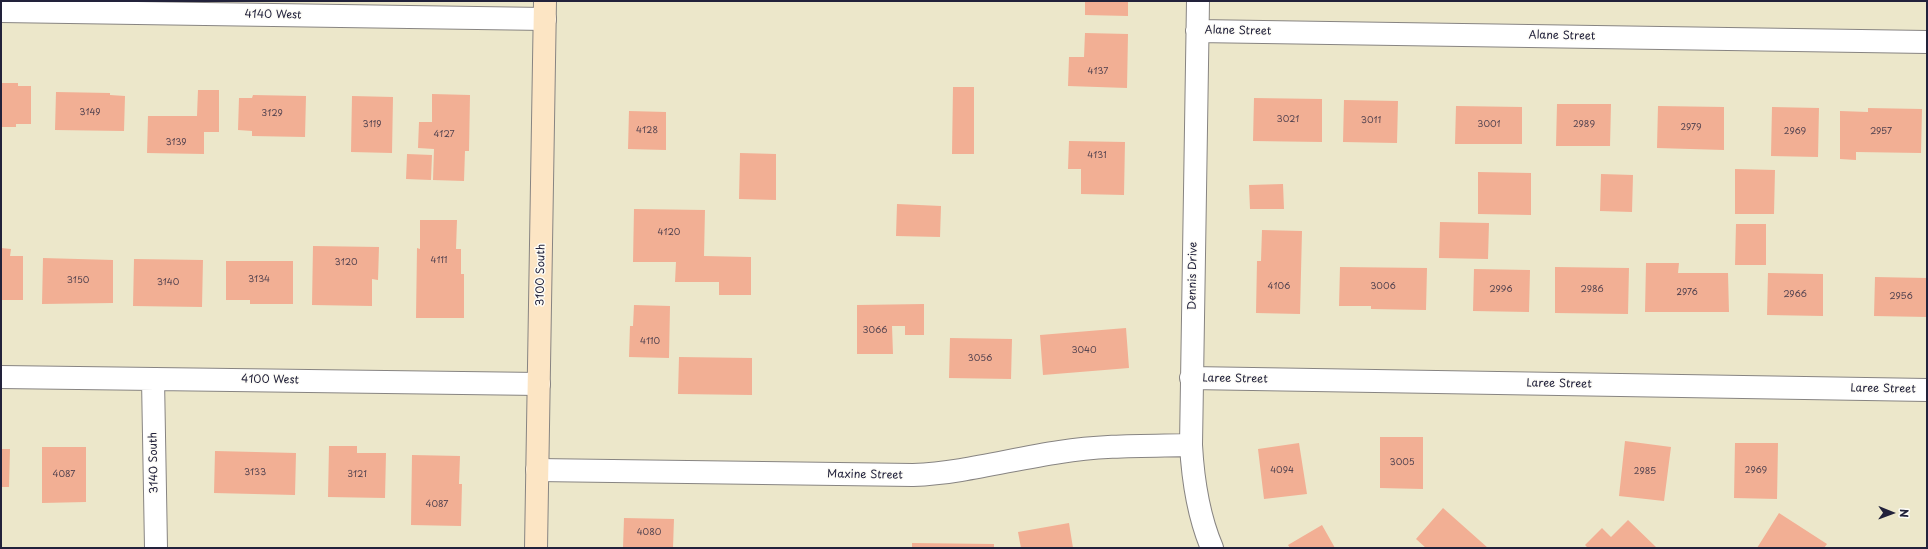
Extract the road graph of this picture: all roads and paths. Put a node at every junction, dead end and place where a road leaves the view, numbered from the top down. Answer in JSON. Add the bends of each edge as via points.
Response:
{"nodes":[{"id":1,"x":1198,"y":1,"type":"edge"},
{"id":2,"x":545,"y":10,"type":"edge"},
{"id":3,"x":1,"y":11,"type":"edge"},
{"id":4,"x":1197,"y":31,"type":"junction"},
{"id":5,"x":1927,"y":42,"type":"edge"},
{"id":6,"x":1,"y":376,"type":"edge"},
{"id":7,"x":1191,"y":378,"type":"junction"},
{"id":8,"x":153,"y":379,"type":"junction"},
{"id":9,"x":539,"y":384,"type":"junction"},
{"id":10,"x":1927,"y":390,"type":"edge"},
{"id":11,"x":1191,"y":445,"type":"junction"},
{"id":12,"x":537,"y":470,"type":"junction"},
{"id":13,"x":156,"y":548,"type":"edge"},
{"id":14,"x":536,"y":548,"type":"edge"},
{"id":15,"x":1212,"y":548,"type":"edge"}],
"edges":[{"from":1,"to":4,"type":"street","name":"Dennis Drive"},
{"from":2,"to":3,"type":"street","name":"4140 West"},
{"from":2,"to":9,"type":"main road","name":"3100 South"},
{"from":4,"to":5,"type":"street","name":"Alane Street"},
{"from":4,"to":7,"type":"street","name":"Dennis Drive"},
{"from":6,"to":8,"type":"street","name":"4100 West"},
{"from":7,"to":10,"type":"street","name":"Laree Street"},
{"from":7,"to":11,"type":"street","name":"Dennis Drive"},
{"from":8,"to":9,"type":"street","name":"4100 West"},
{"from":8,"to":13,"type":"street","name":"3140 South"},
{"from":9,"to":12,"type":"main road","name":"3100 South"},
{"from":11,"to":12,"type":"street","name":"Maxine Street","via":[[1061,451],[952,472],[914,475]]},
{"from":11,"to":15,"type":"street","name":"Dennis Drive","via":[[1193,481]]},
{"from":12,"to":14,"type":"main road","name":"3100 South"}]}
